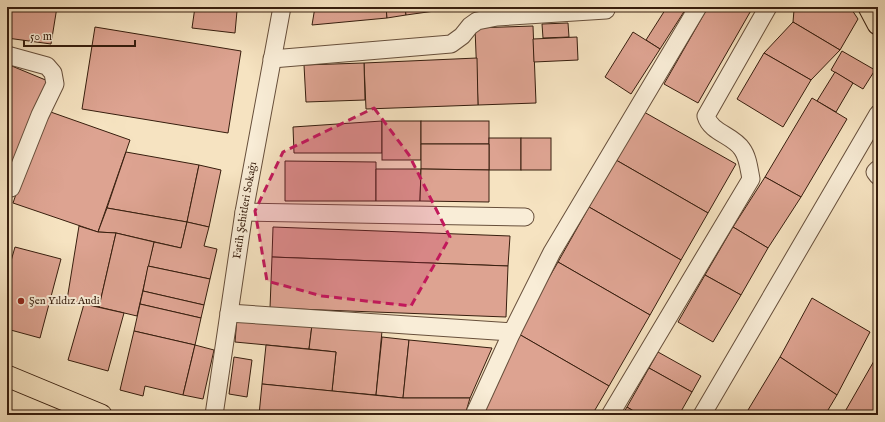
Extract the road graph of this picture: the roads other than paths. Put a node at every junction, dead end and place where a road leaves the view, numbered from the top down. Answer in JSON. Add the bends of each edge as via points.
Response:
{"nodes":[{"id":1,"x":282,"y":7,"type":"edge"},
{"id":2,"x":698,"y":7,"type":"edge"},
{"id":3,"x":768,"y":7,"type":"edge"},
{"id":4,"x":869,"y":7,"type":"edge"},
{"id":5,"x":606,"y":10,"type":"dead end"},
{"id":6,"x":878,"y":24,"type":"edge"},
{"id":7,"x":7,"y":55,"type":"edge"},
{"id":8,"x":272,"y":59,"type":"junction"},
{"id":9,"x":878,"y":114,"type":"edge"},
{"id":10,"x":878,"y":169,"type":"edge"},
{"id":11,"x":878,"y":176,"type":"edge"},
{"id":12,"x":7,"y":187,"type":"edge"},
{"id":13,"x":244,"y":212,"type":"junction"},
{"id":14,"x":525,"y":217,"type":"dead end"},
{"id":15,"x":228,"y":313,"type":"junction"},
{"id":16,"x":512,"y":332,"type":"junction"},
{"id":17,"x":7,"y":376,"type":"edge"},
{"id":18,"x":7,"y":389,"type":"edge"},
{"id":19,"x":73,"y":415,"type":"edge"},
{"id":20,"x":102,"y":415,"type":"edge"},
{"id":21,"x":214,"y":415,"type":"edge"},
{"id":22,"x":474,"y":415,"type":"edge"},
{"id":23,"x":610,"y":415,"type":"edge"},
{"id":24,"x":702,"y":415,"type":"edge"}],
"edges":[{"from":1,"to":8,"type":"street","name":"Fatih Şehitleri Sokağı"},
{"from":2,"to":16,"type":"street","via":[[552,252]]},
{"from":3,"to":23,"type":"street","via":[[706,116],[711,126],[732,138],[742,148],[751,179]]},
{"from":4,"to":6,"type":"main road"},
{"from":5,"to":8,"type":"street","via":[[497,17],[477,21],[451,44]]},
{"from":7,"to":12,"type":"street","via":[[47,66],[53,73],[55,84],[10,188]]},
{"from":8,"to":13,"type":"street","name":"Fatih Şehitleri Sokağı"},
{"from":9,"to":24,"type":"street"},
{"from":10,"to":11,"type":"street","via":[[875,172]]},
{"from":13,"to":14,"type":"street"},
{"from":13,"to":15,"type":"street","name":"Fatih Şehitleri Sokağı"},
{"from":15,"to":16,"type":"street"},
{"from":15,"to":21,"type":"street","name":"Fatih Şehitleri Sokağı"},
{"from":16,"to":22,"type":"street"},
{"from":17,"to":20,"type":"main road"},
{"from":18,"to":19,"type":"main road"}]}
